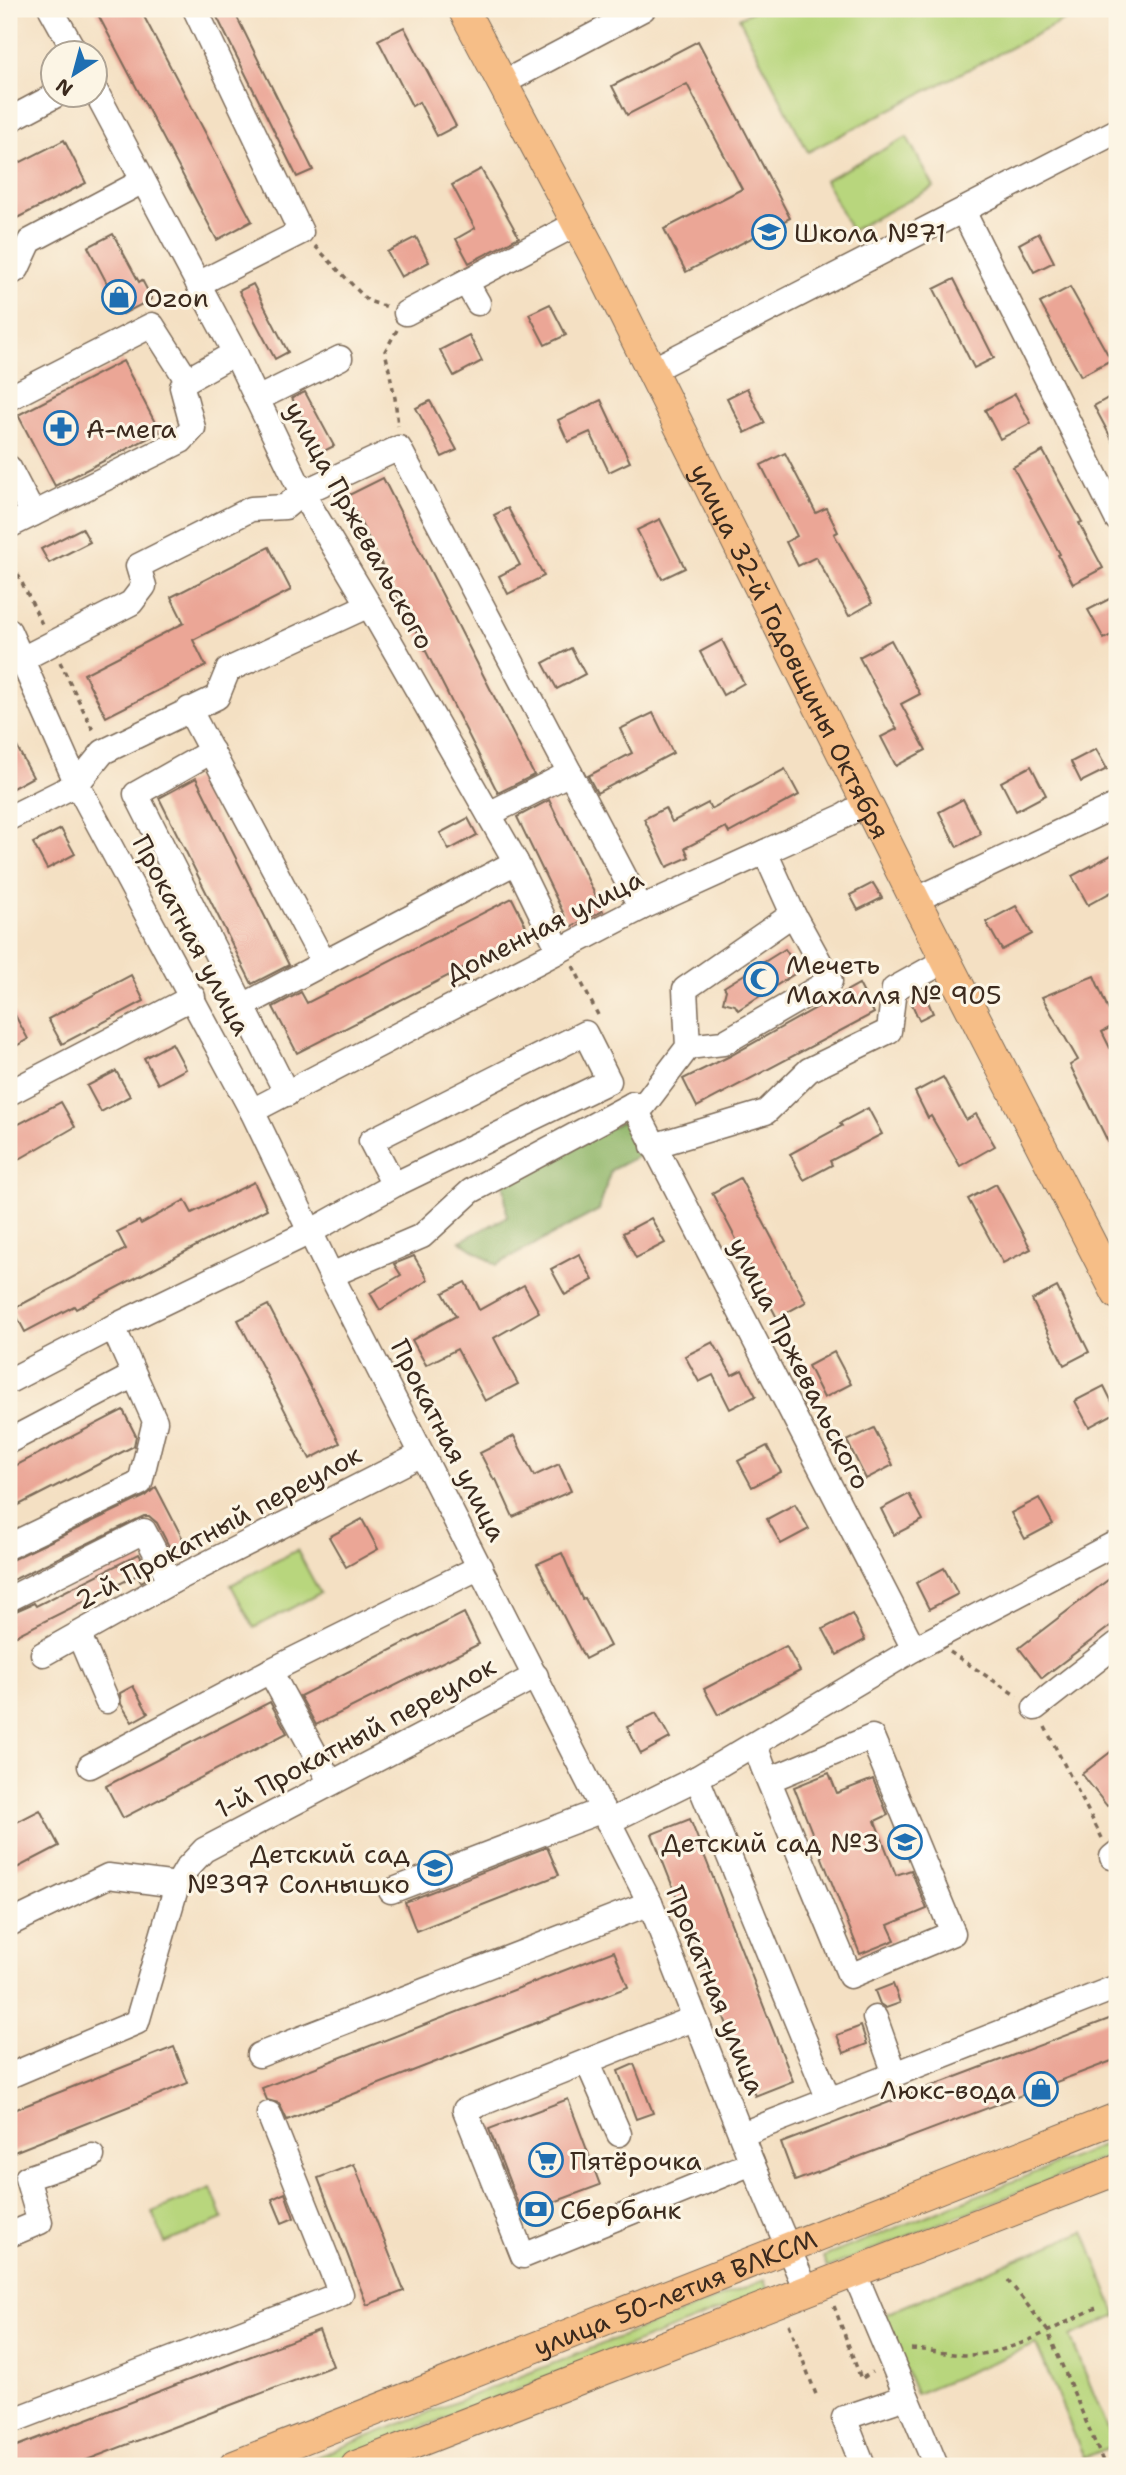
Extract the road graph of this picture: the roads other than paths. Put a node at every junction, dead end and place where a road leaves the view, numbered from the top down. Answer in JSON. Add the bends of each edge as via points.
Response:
{"nodes":[{"id":1,"x":51,"y":9,"type":"edge"},
{"id":2,"x":195,"y":9,"type":"edge"},
{"id":3,"x":463,"y":9,"type":"edge"},
{"id":4,"x":643,"y":9,"type":"edge"},
{"id":5,"x":67,"y":38,"type":"edge"},
{"id":6,"x":501,"y":84,"type":"junction"},
{"id":7,"x":38,"y":105,"type":"edge"},
{"id":8,"x":105,"y":108,"type":"edge"},
{"id":9,"x":9,"y":120,"type":"edge"},
{"id":10,"x":1117,"y":131,"type":"edge"},
{"id":11,"x":143,"y":181,"type":"junction"},
{"id":12,"x":963,"y":211,"type":"junction"},
{"id":13,"x":578,"y":223,"type":"junction"},
{"id":14,"x":9,"y":274,"type":"edge"},
{"id":15,"x":466,"y":282,"type":"junction"},
{"id":16,"x":198,"y":284,"type":"junction"},
{"id":17,"x":478,"y":303,"type":"dead end"},
{"id":18,"x":406,"y":313,"type":"road end"},
{"id":19,"x":234,"y":352,"type":"junction"},
{"id":20,"x":340,"y":358,"type":"dead end"},
{"id":21,"x":652,"y":370,"type":"junction"},
{"id":22,"x":187,"y":380,"type":"junction"},
{"id":23,"x":9,"y":398,"type":"edge"},
{"id":24,"x":257,"y":399,"type":"junction"},
{"id":25,"x":9,"y":468,"type":"edge"},
{"id":26,"x":302,"y":493,"type":"junction"},
{"id":27,"x":33,"y":514,"type":"junction"},
{"id":28,"x":1117,"y":519,"type":"edge"},
{"id":29,"x":9,"y":526,"type":"edge"},
{"id":30,"x":369,"y":605,"type":"junction"},
{"id":31,"x":9,"y":631,"type":"edge"},
{"id":32,"x":22,"y":659,"type":"junction"},
{"id":33,"x":189,"y":709,"type":"junction"},
{"id":34,"x":212,"y":751,"type":"junction"},
{"id":35,"x":570,"y":773,"type":"junction"},
{"id":36,"x":76,"y":784,"type":"junction"},
{"id":37,"x":867,"y":802,"type":"junction"},
{"id":38,"x":1117,"y":805,"type":"edge"},
{"id":39,"x":489,"y":814,"type":"junction"},
{"id":40,"x":9,"y":818,"type":"edge"},
{"id":41,"x":765,"y":852,"type":"junction"},
{"id":42,"x":516,"y":862,"type":"junction"},
{"id":43,"x":915,"y":900,"type":"junction"},
{"id":44,"x":641,"y":908,"type":"junction"},
{"id":45,"x":793,"y":914,"type":"junction"},
{"id":46,"x":559,"y":950,"type":"junction"},
{"id":47,"x":946,"y":960,"type":"junction"},
{"id":48,"x":324,"y":963,"type":"junction"},
{"id":49,"x":193,"y":997,"type":"junction"},
{"id":50,"x":243,"y":1006,"type":"junction"},
{"id":51,"x":688,"y":1048,"type":"junction"},
{"id":52,"x":9,"y":1093,"type":"edge"},
{"id":53,"x":287,"y":1094,"type":"junction"},
{"id":54,"x":633,"y":1104,"type":"junction"},
{"id":55,"x":252,"y":1111,"type":"junction"},
{"id":56,"x":653,"y":1146,"type":"junction"},
{"id":57,"x":394,"y":1185,"type":"junction"},
{"id":58,"x":310,"y":1232,"type":"junction"},
{"id":59,"x":331,"y":1275,"type":"junction"},
{"id":60,"x":1117,"y":1294,"type":"edge"},
{"id":61,"x":113,"y":1327,"type":"junction"},
{"id":62,"x":134,"y":1375,"type":"junction"},
{"id":63,"x":9,"y":1381,"type":"edge"},
{"id":64,"x":9,"y":1441,"type":"edge"},
{"id":65,"x":422,"y":1454,"type":"junction"},
{"id":66,"x":1112,"y":1545,"type":"dead end"},
{"id":67,"x":9,"y":1546,"type":"edge"},
{"id":68,"x":480,"y":1567,"type":"junction"},
{"id":69,"x":171,"y":1582,"type":"junction"},
{"id":70,"x":9,"y":1599,"type":"edge"},
{"id":71,"x":79,"y":1635,"type":"junction"},
{"id":72,"x":923,"y":1644,"type":"junction"},
{"id":73,"x":1117,"y":1644,"type":"edge"},
{"id":74,"x":43,"y":1654,"type":"dead end"},
{"id":75,"x":270,"y":1671,"type":"junction"},
{"id":76,"x":536,"y":1676,"type":"junction"},
{"id":77,"x":107,"y":1701,"type":"dead end"},
{"id":78,"x":1035,"y":1708,"type":"road end"},
{"id":79,"x":755,"y":1745,"type":"junction"},
{"id":80,"x":90,"y":1766,"type":"dead end"},
{"id":81,"x":697,"y":1778,"type":"junction"},
{"id":82,"x":769,"y":1780,"type":"junction"},
{"id":83,"x":331,"y":1783,"type":"junction"},
{"id":84,"x":605,"y":1816,"type":"junction"},
{"id":85,"x":177,"y":1885,"type":"junction"},
{"id":86,"x":391,"y":1891,"type":"dead end"},
{"id":87,"x":650,"y":1903,"type":"junction"},
{"id":88,"x":9,"y":1924,"type":"edge"},
{"id":89,"x":1117,"y":1987,"type":"edge"},
{"id":90,"x":695,"y":2018,"type":"junction"},
{"id":91,"x":875,"y":2018,"type":"dead end"},
{"id":92,"x":259,"y":2055,"type":"dead end"},
{"id":93,"x":587,"y":2062,"type":"junction"},
{"id":94,"x":895,"y":2074,"type":"junction"},
{"id":95,"x":9,"y":2076,"type":"edge"},
{"id":96,"x":830,"y":2100,"type":"junction"},
{"id":97,"x":269,"y":2114,"type":"dead end"},
{"id":98,"x":1117,"y":2118,"type":"edge"},
{"id":99,"x":619,"y":2134,"type":"dead end"},
{"id":100,"x":742,"y":2134,"type":"junction"},
{"id":101,"x":92,"y":2156,"type":"dead end"},
{"id":102,"x":752,"y":2162,"type":"junction"},
{"id":103,"x":1117,"y":2170,"type":"edge"},
{"id":104,"x":9,"y":2235,"type":"edge"},
{"id":105,"x":789,"y":2247,"type":"junction"},
{"id":106,"x":854,"y":2272,"type":"junction"},
{"id":107,"x":818,"y":2292,"type":"junction"},
{"id":108,"x":906,"y":2397,"type":"junction"},
{"id":109,"x":9,"y":2422,"type":"edge"},
{"id":110,"x":234,"y":2466,"type":"edge"},
{"id":111,"x":356,"y":2466,"type":"edge"},
{"id":112,"x":863,"y":2466,"type":"edge"},
{"id":113,"x":936,"y":2466,"type":"edge"}],
"edges":[{"from":1,"to":5,"type":"street"},
{"from":2,"to":16,"type":"street","via":[[301,232]]},
{"from":3,"to":6,"type":"main road","name":"улица 32-й Годовщины Октября"},
{"from":4,"to":6,"type":"street"},
{"from":6,"to":13,"type":"main road","name":"улица 32-й Годовщины Октября"},
{"from":7,"to":9,"type":"street"},
{"from":8,"to":11,"type":"street","name":"улица Пржевальского"},
{"from":10,"to":12,"type":"street"},
{"from":11,"to":14,"type":"street","via":[[30,241],[18,269]]},
{"from":11,"to":16,"type":"street","name":"улица Пржевальского"},
{"from":12,"to":21,"type":"street"},
{"from":12,"to":28,"type":"street"},
{"from":13,"to":15,"type":"street"},
{"from":13,"to":21,"type":"main road","name":"улица 32-й Годовщины Октября"},
{"from":15,"to":17,"type":"street"},
{"from":15,"to":18,"type":"street"},
{"from":16,"to":19,"type":"street","name":"улица Пржевальского"},
{"from":19,"to":22,"type":"street"},
{"from":19,"to":24,"type":"street","name":"улица Пржевальского"},
{"from":20,"to":24,"type":"street"},
{"from":21,"to":37,"type":"main road","name":"улица 32-й Годовщины Октября"},
{"from":22,"to":23,"type":"street","via":[[152,325]]},
{"from":22,"to":27,"type":"street","via":[[182,387],[193,428],[181,440]]},
{"from":24,"to":26,"type":"street","name":"улица Пржевальского"},
{"from":25,"to":27,"type":"street"},
{"from":26,"to":30,"type":"street","name":"улица Пржевальского"},
{"from":26,"to":32,"type":"street","via":[[285,507],[251,509],[138,566],[144,586],[131,603]]},
{"from":26,"to":35,"type":"street","via":[[399,448]]},
{"from":27,"to":29,"type":"street"},
{"from":30,"to":33,"type":"street","via":[[228,670],[217,697]]},
{"from":30,"to":39,"type":"street","name":"улица Пржевальского"},
{"from":31,"to":32,"type":"street","name":"Прокатная улица"},
{"from":32,"to":36,"type":"street","name":"Прокатная улица"},
{"from":33,"to":34,"type":"street"},
{"from":33,"to":36,"type":"street","via":[[103,752]]},
{"from":34,"to":48,"type":"street"},
{"from":34,"to":50,"type":"street","via":[[136,794]]},
{"from":35,"to":39,"type":"street"},
{"from":35,"to":44,"type":"street"},
{"from":36,"to":40,"type":"street"},
{"from":36,"to":49,"type":"street","name":"Прокатная улица"},
{"from":37,"to":41,"type":"street","name":"Доменная улица"},
{"from":37,"to":43,"type":"main road","name":"улица 32-й Годовщины Октября"},
{"from":38,"to":43,"type":"street"},
{"from":39,"to":42,"type":"street","name":"улица Пржевальского"},
{"from":41,"to":44,"type":"street","name":"Доменная улица"},
{"from":41,"to":45,"type":"street"},
{"from":42,"to":46,"type":"street","name":"улица Пржевальского"},
{"from":42,"to":48,"type":"street"},
{"from":43,"to":47,"type":"main road","name":"улица 32-й Годовщины Октября"},
{"from":44,"to":46,"type":"street","name":"Доменная улица"},
{"from":45,"to":51,"type":"street","via":[[685,989]]},
{"from":45,"to":51,"type":"street","via":[[830,981],[723,1043]]},
{"from":46,"to":53,"type":"street","name":"Доменная улица"},
{"from":47,"to":56,"type":"street","via":[[894,989],[889,1031],[809,1070],[766,1112]]},
{"from":47,"to":60,"type":"main road","name":"улица 32-й Годовщины Октября"},
{"from":48,"to":50,"type":"street"},
{"from":49,"to":52,"type":"street"},
{"from":49,"to":55,"type":"street","name":"Прокатная улица"},
{"from":50,"to":53,"type":"street"},
{"from":51,"to":54,"type":"street","via":[[644,1105]]},
{"from":53,"to":55,"type":"street","name":"Доменная улица"},
{"from":54,"to":56,"type":"street","name":"улица Пржевальского"},
{"from":54,"to":59,"type":"street","via":[[471,1191],[422,1236]]},
{"from":55,"to":58,"type":"street","name":"Прокатная улица"},
{"from":56,"to":72,"type":"street","name":"улица Пржевальского"},
{"from":57,"to":57,"type":"street","via":[[371,1141],[585,1032],[609,1081]]},
{"from":57,"to":58,"type":"street"},
{"from":58,"to":59,"type":"street","name":"Прокатная улица"},
{"from":58,"to":61,"type":"street"},
{"from":59,"to":65,"type":"street","name":"Прокатная улица"},
{"from":61,"to":62,"type":"street"},
{"from":61,"to":63,"type":"street"},
{"from":62,"to":64,"type":"street"},
{"from":62,"to":67,"type":"street","via":[[155,1421],[140,1483]]},
{"from":65,"to":68,"type":"street","name":"Прокатная улица"},
{"from":65,"to":69,"type":"street","name":"2-й Прокатный переулок"},
{"from":66,"to":72,"type":"street"},
{"from":68,"to":75,"type":"street"},
{"from":68,"to":76,"type":"street","name":"Прокатная улица"},
{"from":69,"to":70,"type":"street","via":[[144,1531]]},
{"from":69,"to":71,"type":"street","name":"2-й Прокатный переулок"},
{"from":71,"to":74,"type":"street","name":"2-й Прокатный переулок"},
{"from":71,"to":77,"type":"street"},
{"from":72,"to":79,"type":"street"},
{"from":73,"to":78,"type":"street"},
{"from":75,"to":80,"type":"street"},
{"from":75,"to":83,"type":"street"},
{"from":76,"to":83,"type":"street","name":"1-й Прокатный переулок"},
{"from":76,"to":84,"type":"street","name":"Прокатная улица"},
{"from":79,"to":81,"type":"street"},
{"from":79,"to":82,"type":"street"},
{"from":81,"to":84,"type":"street"},
{"from":81,"to":96,"type":"street"},
{"from":82,"to":82,"type":"street","via":[[850,1976],[953,1933],[872,1737]]},
{"from":83,"to":85,"type":"street","name":"1-й Прокатный переулок","via":[[205,1850]]},
{"from":84,"to":86,"type":"street"},
{"from":84,"to":87,"type":"street","name":"Прокатная улица"},
{"from":85,"to":88,"type":"street","via":[[108,1877]]},
{"from":85,"to":95,"type":"street","via":[[137,2022]]},
{"from":87,"to":90,"type":"street","name":"Прокатная улица"},
{"from":87,"to":92,"type":"street"},
{"from":89,"to":94,"type":"street"},
{"from":90,"to":93,"type":"street"},
{"from":90,"to":100,"type":"street","name":"Прокатная улица"},
{"from":91,"to":94,"type":"street"},
{"from":93,"to":99,"type":"street"},
{"from":93,"to":102,"type":"street","via":[[465,2110],[523,2256]]},
{"from":94,"to":96,"type":"street"},
{"from":96,"to":100,"type":"street"},
{"from":97,"to":109,"type":"street","via":[[341,2294]]},
{"from":98,"to":105,"type":"main road","name":"улица 50-летия ВЛКСМ"},
{"from":100,"to":102,"type":"street","name":"Прокатная улица"},
{"from":101,"to":104,"type":"street","via":[[27,2178],[40,2222]]},
{"from":102,"to":105,"type":"street","name":"Прокатная улица"},
{"from":103,"to":106,"type":"main road","name":"улица 50-летия ВЛКСМ"},
{"from":105,"to":107,"type":"street","name":"Прокатная улица"},
{"from":105,"to":110,"type":"main road","name":"улица 50-летия ВЛКСМ"},
{"from":106,"to":107,"type":"main road","name":"улица 50-летия ВЛКСМ"},
{"from":106,"to":108,"type":"street"},
{"from":107,"to":111,"type":"main road","name":"улица 50-летия ВЛКСМ"},
{"from":108,"to":112,"type":"street","via":[[844,2418]]},
{"from":108,"to":113,"type":"street"}]}
